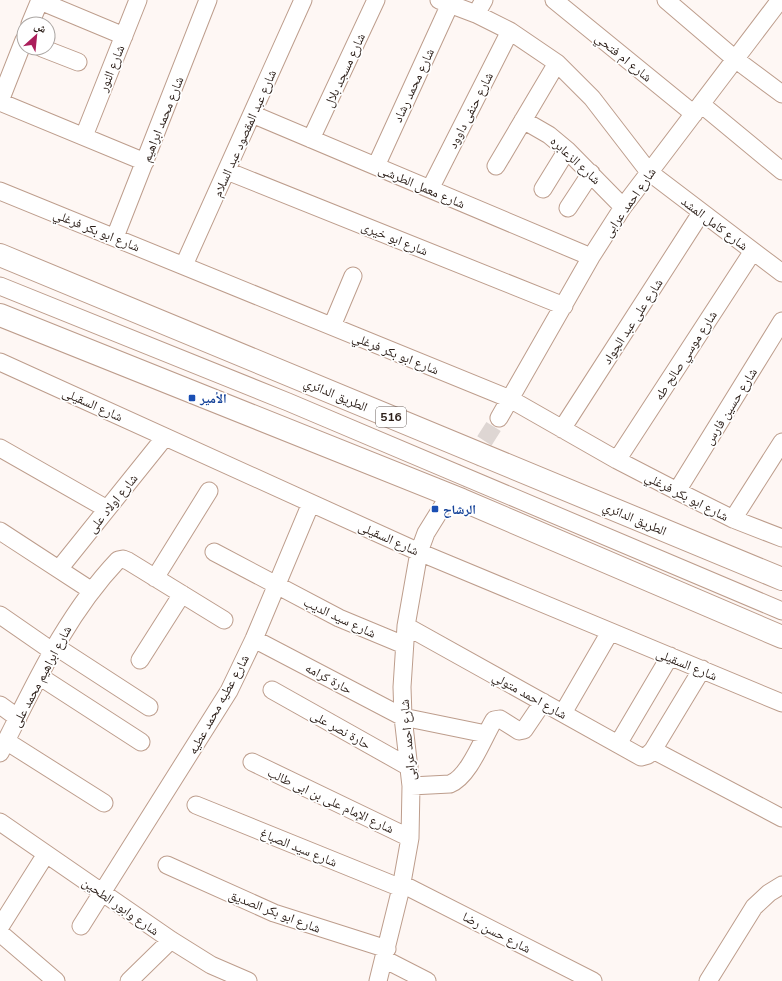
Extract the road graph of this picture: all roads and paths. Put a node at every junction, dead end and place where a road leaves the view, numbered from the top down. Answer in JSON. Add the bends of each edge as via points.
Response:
{"nodes":[{"id":1,"x":40,"y":0,"type":"edge"},
{"id":2,"x":138,"y":0,"type":"edge"},
{"id":3,"x":208,"y":0,"type":"edge"},
{"id":4,"x":303,"y":0,"type":"edge"},
{"id":5,"x":376,"y":0,"type":"edge"},
{"id":6,"x":554,"y":0,"type":"edge"},
{"id":7,"x":666,"y":0,"type":"edge"},
{"id":8,"x":780,"y":0,"type":"edge"},
{"id":9,"x":444,"y":2,"type":"edge"},
{"id":10,"x":480,"y":7,"type":"edge"},
{"id":11,"x":33,"y":16,"type":"edge"},
{"id":12,"x":510,"y":31,"type":"junction"},
{"id":13,"x":124,"y":36,"type":"junction"},
{"id":14,"x":56,"y":53,"type":"edge"},
{"id":15,"x":18,"y":56,"type":"edge"},
{"id":16,"x":735,"y":58,"type":"junction"},
{"id":17,"x":78,"y":62,"type":"dead end"},
{"id":18,"x":557,"y":63,"type":"junction"},
{"id":19,"x":782,"y":94,"type":"edge"},
{"id":20,"x":0,"y":102,"type":"edge"},
{"id":21,"x":697,"y":109,"type":"junction"},
{"id":22,"x":252,"y":114,"type":"junction"},
{"id":23,"x":524,"y":120,"type":"junction"},
{"id":24,"x":84,"y":136,"type":"junction"},
{"id":25,"x":311,"y":139,"type":"junction"},
{"id":26,"x":567,"y":150,"type":"junction"},
{"id":27,"x":144,"y":162,"type":"junction"},
{"id":28,"x":376,"y":166,"type":"junction"},
{"id":29,"x":496,"y":166,"type":"dead end"},
{"id":30,"x":226,"y":171,"type":"junction"},
{"id":31,"x":782,"y":171,"type":"edge"},
{"id":32,"x":649,"y":172,"type":"junction"},
{"id":33,"x":591,"y":173,"type":"junction"},
{"id":34,"x":430,"y":189,"type":"junction"},
{"id":35,"x":543,"y":189,"type":"dead end"},
{"id":36,"x":0,"y":190,"type":"edge"},
{"id":37,"x":623,"y":207,"type":"junction"},
{"id":38,"x":568,"y":208,"type":"dead end"},
{"id":39,"x":701,"y":213,"type":"junction"},
{"id":40,"x":115,"y":237,"type":"junction"},
{"id":41,"x":753,"y":251,"type":"junction"},
{"id":42,"x":0,"y":255,"type":"edge"},
{"id":43,"x":591,"y":257,"type":"junction"},
{"id":44,"x":184,"y":266,"type":"junction"},
{"id":45,"x":782,"y":273,"type":"edge"},
{"id":46,"x":353,"y":276,"type":"dead end"},
{"id":47,"x":0,"y":286,"type":"edge"},
{"id":48,"x":564,"y":306,"type":"junction"},
{"id":49,"x":0,"y":315,"type":"edge"},
{"id":50,"x":782,"y":321,"type":"edge"},
{"id":51,"x":332,"y":326,"type":"junction"},
{"id":52,"x":0,"y":362,"type":"edge"},
{"id":53,"x":510,"y":400,"type":"junction"},
{"id":54,"x":499,"y":418,"type":"tunnel mouth"},
{"id":55,"x":562,"y":429,"type":"junction"},
{"id":56,"x":165,"y":437,"type":"junction"},
{"id":57,"x":782,"y":442,"type":"edge"},
{"id":58,"x":0,"y":448,"type":"edge"},
{"id":59,"x":617,"y":460,"type":"junction"},
{"id":60,"x":678,"y":491,"type":"junction"},
{"id":61,"x":209,"y":492,"type":"dead end"},
{"id":62,"x":311,"y":503,"type":"junction"},
{"id":63,"x":444,"y":504,"type":"tunnel mouth"},
{"id":64,"x":107,"y":509,"type":"junction"},
{"id":65,"x":733,"y":519,"type":"junction"},
{"id":66,"x":0,"y":531,"type":"edge"},
{"id":67,"x":782,"y":538,"type":"edge"},
{"id":68,"x":214,"y":552,"type":"dead end"},
{"id":69,"x":419,"y":552,"type":"junction"},
{"id":70,"x":59,"y":569,"type":"junction"},
{"id":71,"x":155,"y":578,"type":"junction"},
{"id":72,"x":782,"y":579,"type":"edge"},
{"id":73,"x":276,"y":586,"type":"junction"},
{"id":74,"x":92,"y":591,"type":"junction"},
{"id":75,"x":182,"y":594,"type":"junction"},
{"id":76,"x":782,"y":611,"type":"edge"},
{"id":77,"x":0,"y":615,"type":"edge"},
{"id":78,"x":224,"y":620,"type":"dead end"},
{"id":79,"x":406,"y":626,"type":"junction"},
{"id":80,"x":610,"y":632,"type":"junction"},
{"id":81,"x":782,"y":637,"type":"edge"},
{"id":82,"x":254,"y":639,"type":"junction"},
{"id":83,"x":404,"y":645,"type":"junction"},
{"id":84,"x":54,"y":648,"type":"junction"},
{"id":85,"x":670,"y":656,"type":"junction"},
{"id":86,"x":140,"y":660,"type":"dead end"},
{"id":87,"x":702,"y":670,"type":"junction"},
{"id":88,"x":39,"y":676,"type":"junction"},
{"id":89,"x":272,"y":690,"type":"dead end"},
{"id":90,"x":543,"y":702,"type":"junction"},
{"id":91,"x":782,"y":703,"type":"edge"},
{"id":92,"x":0,"y":706,"type":"edge"},
{"id":93,"x":149,"y":707,"type":"dead end"},
{"id":94,"x":563,"y":713,"type":"junction"},
{"id":95,"x":403,"y":717,"type":"junction"},
{"id":96,"x":18,"y":718,"type":"junction"},
{"id":97,"x":486,"y":734,"type":"junction"},
{"id":98,"x":141,"y":742,"type":"dead end"},
{"id":99,"x":618,"y":744,"type":"junction"},
{"id":100,"x":3,"y":747,"type":"edge"},
{"id":101,"x":653,"y":750,"type":"junction"},
{"id":102,"x":252,"y":762,"type":"dead end"},
{"id":103,"x":409,"y":767,"type":"junction"},
{"id":104,"x":411,"y":786,"type":"junction"},
{"id":105,"x":104,"y":803,"type":"dead end"},
{"id":106,"x":196,"y":805,"type":"dead end"},
{"id":107,"x":781,"y":816,"type":"edge"},
{"id":108,"x":0,"y":822,"type":"edge"},
{"id":109,"x":410,"y":838,"type":"junction"},
{"id":110,"x":46,"y":854,"type":"junction"},
{"id":111,"x":167,"y":864,"type":"dead end"},
{"id":112,"x":782,"y":885,"type":"edge"},
{"id":113,"x":402,"y":886,"type":"junction"},
{"id":114,"x":102,"y":892,"type":"junction"},
{"id":115,"x":81,"y":926,"type":"dead end"},
{"id":116,"x":0,"y":927,"type":"edge"},
{"id":117,"x":0,"y":933,"type":"edge"},
{"id":118,"x":171,"y":940,"type":"junction"},
{"id":119,"x":385,"y":954,"type":"junction"},
{"id":120,"x":56,"y":981,"type":"edge"},
{"id":121,"x":129,"y":981,"type":"edge"},
{"id":122,"x":248,"y":981,"type":"edge"},
{"id":123,"x":378,"y":981,"type":"edge"},
{"id":124,"x":427,"y":981,"type":"edge"},
{"id":125,"x":593,"y":981,"type":"edge"},
{"id":126,"x":708,"y":981,"type":"edge"}],
"edges":[{"from":1,"to":11,"type":"street"},
{"from":1,"to":13,"type":"street"},
{"from":2,"to":13,"type":"street","name":"شارع النور"},
{"from":3,"to":27,"type":"street","name":"شارع محمد ابراهيم"},
{"from":4,"to":22,"type":"street","name":"شارع عبد المقصود عبد السلام"},
{"from":5,"to":25,"type":"street","name":"شارع مسجد بلال"},
{"from":6,"to":21,"type":"street","name":"شارع ام فتحي"},
{"from":7,"to":16,"type":"street"},
{"from":8,"to":16,"type":"street","name":"شارع احمد عرابى"},
{"from":9,"to":10,"type":"street","name":"شارع كامل المشد"},
{"from":9,"to":28,"type":"street","name":"شارع محمد رشاد"},
{"from":10,"to":12,"type":"street","name":"شارع كامل المشد"},
{"from":12,"to":18,"type":"street","name":"شارع كامل المشد"},
{"from":12,"to":34,"type":"street","name":"شارع حنفى داوود"},
{"from":13,"to":24,"type":"street","name":"شارع النور"},
{"from":14,"to":17,"type":"street"},
{"from":15,"to":20,"type":"street"},
{"from":16,"to":19,"type":"street"},
{"from":16,"to":21,"type":"street","name":"شارع احمد عرابى"},
{"from":18,"to":23,"type":"street"},
{"from":18,"to":32,"type":"street","name":"شارع كامل المشد","via":[[592,98]]},
{"from":20,"to":24,"type":"street"},
{"from":21,"to":31,"type":"street","name":"شارع ام فتحي"},
{"from":21,"to":32,"type":"street","name":"شارع احمد عرابى"},
{"from":22,"to":25,"type":"street","name":"شارع معمل الطرشى"},
{"from":22,"to":30,"type":"street","name":"شارع عبد المقصود عبد السلام"},
{"from":23,"to":26,"type":"street","name":"شارع الزعابره","via":[[549,134]]},
{"from":23,"to":29,"type":"street"},
{"from":24,"to":27,"type":"street"},
{"from":25,"to":28,"type":"street","name":"شارع معمل الطرشى"},
{"from":26,"to":33,"type":"street","name":"شارع الزعابره"},
{"from":26,"to":35,"type":"street"},
{"from":27,"to":40,"type":"street","name":"شارع محمد ابراهيم"},
{"from":28,"to":34,"type":"street","name":"شارع معمل الطرشى"},
{"from":30,"to":44,"type":"street","name":"شارع عبد المقصود عبد السلام"},
{"from":30,"to":48,"type":"street","name":"شارع ابو خيرى"},
{"from":32,"to":37,"type":"street","name":"شارع احمد عرابى"},
{"from":32,"to":39,"type":"street","name":"شارع كامل المشد"},
{"from":33,"to":37,"type":"street","name":"شارع الزعابره"},
{"from":33,"to":38,"type":"street"},
{"from":34,"to":43,"type":"street","name":"شارع معمل الطرشى"},
{"from":36,"to":40,"type":"street","name":"شارع ابو بكر فرغلي"},
{"from":37,"to":43,"type":"street","name":"شارع احمد عرابى"},
{"from":39,"to":41,"type":"street","name":"شارع كامل المشد"},
{"from":39,"to":55,"type":"street","name":"شارع على عبد الجواد"},
{"from":40,"to":44,"type":"street","name":"شارع ابو بكر فرغلي"},
{"from":41,"to":45,"type":"street","name":"شارع كامل المشد"},
{"from":41,"to":59,"type":"street","name":"شارع موسي صالح طه"},
{"from":42,"to":72,"type":"highway","name":"الطريق الدائري","number":"516"},
{"from":43,"to":48,"type":"street","name":"شارع احمد عرابى"},
{"from":44,"to":51,"type":"street","name":"شارع ابو بكر فرغلي"},
{"from":46,"to":51,"type":"street"},
{"from":47,"to":76,"type":"street","via":[[288,402]]},
{"from":48,"to":53,"type":"street","name":"شارع احمد عرابى"},
{"from":49,"to":81,"type":"highway","via":[[462,500]]},
{"from":50,"to":60,"type":"street","name":"شارع حسين فارس"},
{"from":51,"to":53,"type":"street","name":"شارع ابو بكر فرغلي"},
{"from":52,"to":56,"type":"street","name":"شارع السقيلى"},
{"from":53,"to":54,"type":"street","name":"شارع احمد عرابى"},
{"from":53,"to":55,"type":"street","name":"شارع ابو بكر فرغلي"},
{"from":55,"to":59,"type":"street","name":"شارع ابو بكر فرغلي"},
{"from":56,"to":62,"type":"street","name":"شارع السقيلى"},
{"from":56,"to":64,"type":"street","name":"شارع اولاد على"},
{"from":57,"to":65,"type":"street"},
{"from":58,"to":64,"type":"street"},
{"from":59,"to":60,"type":"street","name":"شارع ابو بكر فرغلي"},
{"from":60,"to":65,"type":"street","name":"شارع ابو بكر فرغلي"},
{"from":61,"to":71,"type":"street"},
{"from":62,"to":69,"type":"street","name":"شارع السقيلى"},
{"from":62,"to":73,"type":"street","name":"شارع عطيه محمد عطيه"},
{"from":63,"to":69,"type":"street","name":"شارع احمد عرابى","via":[[426,533]]},
{"from":64,"to":70,"type":"street","name":"شارع اولاد على"},
{"from":65,"to":67,"type":"street","name":"شارع ابو بكر فرغلي"},
{"from":66,"to":70,"type":"street"},
{"from":68,"to":73,"type":"street","name":"شارع سيد الديب"},
{"from":69,"to":79,"type":"street","name":"شارع احمد عرابى"},
{"from":69,"to":80,"type":"street","name":"شارع السقيلى"},
{"from":70,"to":74,"type":"street"},
{"from":71,"to":74,"type":"street","name":"شارع ابراهيم محمد على","via":[[128,561],[120,559]]},
{"from":71,"to":75,"type":"street"},
{"from":73,"to":82,"type":"street","name":"شارع عطيه محمد عطيه"},
{"from":73,"to":83,"type":"street","name":"شارع سيد الديب","via":[[339,618]]},
{"from":74,"to":84,"type":"street","name":"شارع ابراهيم محمد على"},
{"from":75,"to":78,"type":"street"},
{"from":75,"to":86,"type":"street"},
{"from":77,"to":84,"type":"street"},
{"from":79,"to":83,"type":"street","name":"شارع احمد عرابى"},
{"from":79,"to":90,"type":"street","name":"شارع احمد متولي"},
{"from":80,"to":85,"type":"street","name":"شارع السقيلى"},
{"from":80,"to":94,"type":"street"},
{"from":82,"to":95,"type":"street","name":"حارة كرامه"},
{"from":82,"to":114,"type":"street","name":"شارع عطيه محمد عطيه","via":[[215,716]]},
{"from":83,"to":95,"type":"street","name":"شارع احمد عرابى"},
{"from":84,"to":88,"type":"street","name":"شارع ابراهيم محمد على"},
{"from":84,"to":93,"type":"street"},
{"from":85,"to":87,"type":"street","name":"شارع السقيلى"},
{"from":85,"to":99,"type":"street"},
{"from":87,"to":91,"type":"street","name":"شارع السقيلى"},
{"from":87,"to":101,"type":"street"},
{"from":88,"to":96,"type":"street","name":"شارع ابراهيم محمد على"},
{"from":88,"to":98,"type":"street"},
{"from":89,"to":103,"type":"street","name":"حارة نصر على"},
{"from":90,"to":94,"type":"street","name":"شارع احمد متولي"},
{"from":90,"to":97,"type":"street","via":[[526,729],[519,731],[496,719]]},
{"from":92,"to":96,"type":"street"},
{"from":94,"to":99,"type":"street","name":"شارع احمد متولي"},
{"from":95,"to":97,"type":"street","name":"حارة كرامه"},
{"from":95,"to":103,"type":"street","name":"شارع احمد عرابى"},
{"from":96,"to":100,"type":"street","name":"شارع ابراهيم محمد على"},
{"from":97,"to":104,"type":"street","via":[[463,774],[455,782]]},
{"from":99,"to":101,"type":"street","name":"شارع احمد متولي","via":[[641,756],[648,755]]},
{"from":100,"to":105,"type":"street"},
{"from":101,"to":107,"type":"street"},
{"from":102,"to":109,"type":"street","name":"شارع الإمام على بن ابى طالب"},
{"from":103,"to":104,"type":"street","name":"شارع احمد عرابى"},
{"from":104,"to":109,"type":"street","name":"شارع احمد عرابى"},
{"from":106,"to":113,"type":"street","name":"شارع سيد الصباغ"},
{"from":108,"to":110,"type":"street","name":"شارع وابور الطحين"},
{"from":109,"to":113,"type":"street","name":"شارع احمد عرابى"},
{"from":110,"to":114,"type":"street","name":"شارع وابور الطحين"},
{"from":110,"to":116,"type":"street"},
{"from":111,"to":119,"type":"street","name":"شارع ابو بكر الصديق","via":[[274,913]]},
{"from":112,"to":126,"type":"street","via":[[754,907]]},
{"from":113,"to":119,"type":"street","name":"شارع احمد عرابى"},
{"from":113,"to":125,"type":"street","name":"شارع حسن رضا"},
{"from":114,"to":115,"type":"street","name":"شارع عطيه محمد عطيه"},
{"from":114,"to":118,"type":"street","name":"شارع وابور الطحين"},
{"from":117,"to":120,"type":"street"},
{"from":118,"to":121,"type":"street"},
{"from":118,"to":122,"type":"street","name":"شارع وابور الطحين","via":[[211,965]]},
{"from":119,"to":123,"type":"street","name":"شارع احمد عرابى"},
{"from":119,"to":124,"type":"street","name":"شارع ابو بكر الصديق"}]}
